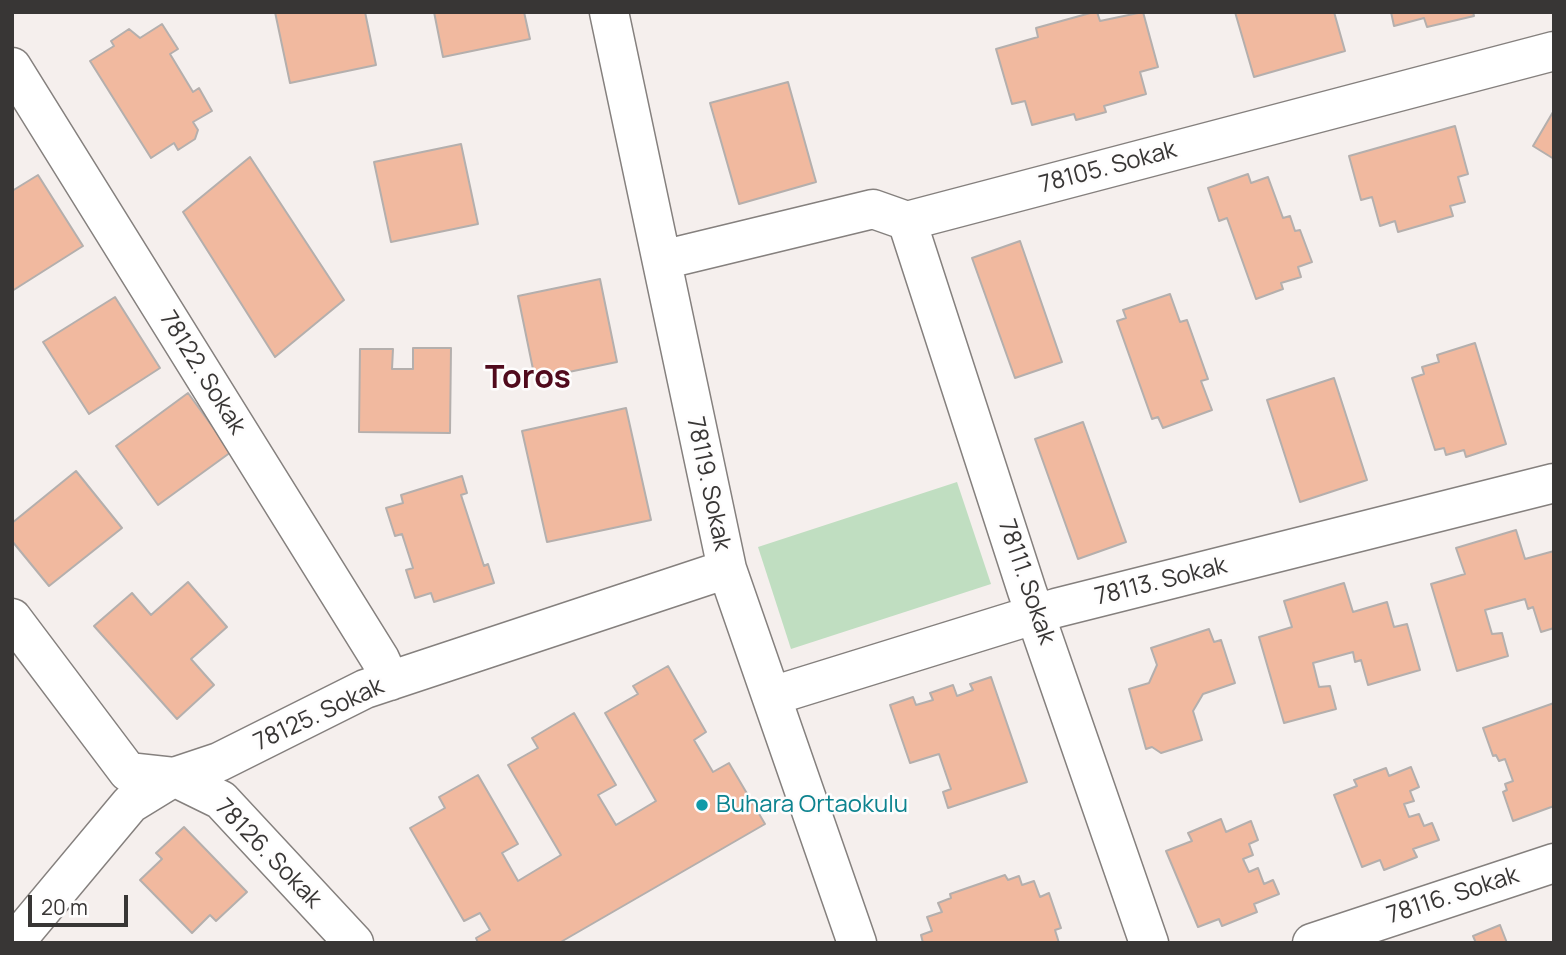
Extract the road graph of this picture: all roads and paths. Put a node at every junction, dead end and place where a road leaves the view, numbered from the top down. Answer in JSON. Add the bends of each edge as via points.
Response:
{"nodes":[{"id":1,"x":609,"y":12,"type":"edge"},
{"id":2,"x":1554,"y":51,"type":"edge"},
{"id":3,"x":12,"y":67,"type":"edge"},
{"id":4,"x":907,"y":221,"type":"junction"},
{"id":5,"x":662,"y":260,"type":"junction"},
{"id":6,"x":1554,"y":483,"type":"edge"},
{"id":7,"x":726,"y":569,"type":"junction"},
{"id":8,"x":1037,"y":613,"type":"junction"},
{"id":9,"x":12,"y":618,"type":"edge"},
{"id":10,"x":390,"y":681,"type":"junction"},
{"id":11,"x":772,"y":696,"type":"junction"},
{"id":12,"x":174,"y":777,"type":"junction"},
{"id":13,"x":1554,"y":863,"type":"edge"},
{"id":14,"x":14,"y":943,"type":"edge"},
{"id":15,"x":354,"y":943,"type":"edge"},
{"id":16,"x":857,"y":943,"type":"edge"},
{"id":17,"x":1149,"y":943,"type":"edge"},
{"id":18,"x":1312,"y":943,"type":"edge"}],
"edges":[{"from":1,"to":5,"type":"street","name":"78119. Sokak"},
{"from":2,"to":4,"type":"street","name":"78105. Sokak"},
{"from":3,"to":10,"type":"street","name":"78122. Sokak"},
{"from":4,"to":5,"type":"street","via":[[873,209]]},
{"from":4,"to":8,"type":"street","name":"78111. Sokak"},
{"from":5,"to":7,"type":"street","name":"78119. Sokak"},
{"from":6,"to":8,"type":"street","name":"78113. Sokak"},
{"from":7,"to":10,"type":"street","name":"78125. Sokak"},
{"from":7,"to":11,"type":"street","name":"78119. Sokak"},
{"from":8,"to":11,"type":"street","name":"78113. Sokak"},
{"from":8,"to":17,"type":"street","name":"78111. Sokak"},
{"from":9,"to":12,"type":"street","via":[[128,772]]},
{"from":10,"to":12,"type":"street","name":"78125. Sokak","via":[[219,762]]},
{"from":11,"to":16,"type":"street","name":"78119. Sokak"},
{"from":12,"to":14,"type":"street","name":"78125. Sokak","via":[[130,804]]},
{"from":12,"to":15,"type":"street","name":"78126. Sokak","via":[[221,800]]},
{"from":13,"to":18,"type":"street","name":"78116. Sokak"}]}
